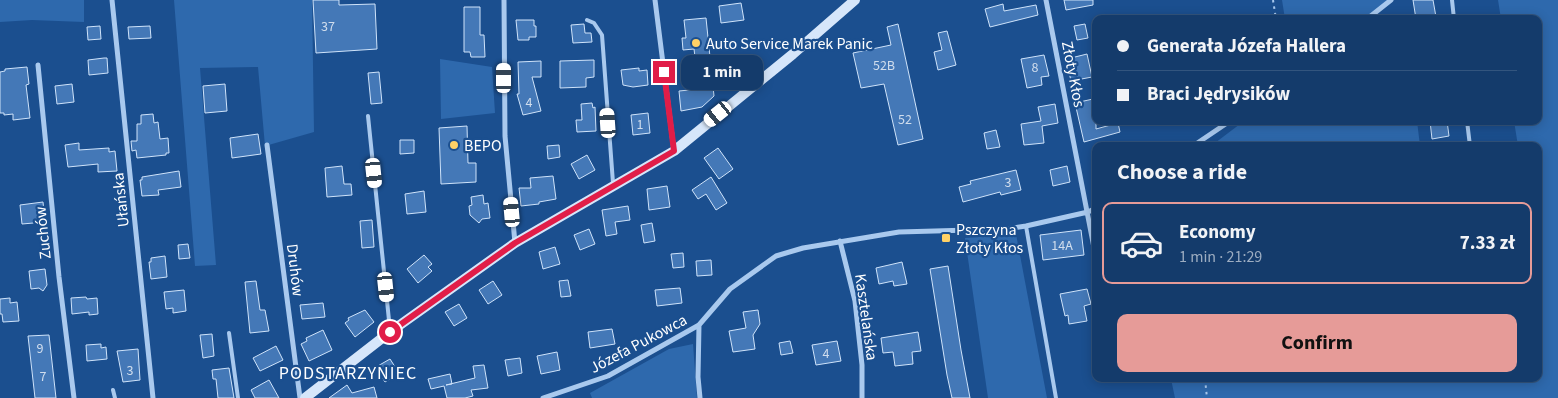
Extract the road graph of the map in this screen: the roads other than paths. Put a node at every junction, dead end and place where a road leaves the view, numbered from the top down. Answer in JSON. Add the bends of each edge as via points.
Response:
{"nodes":[{"id":1,"x":112,"y":0,"type":"edge"},
{"id":2,"x":504,"y":0,"type":"edge"},
{"id":3,"x":655,"y":0,"type":"edge"},
{"id":4,"x":856,"y":0,"type":"edge"},
{"id":5,"x":1046,"y":0,"type":"edge"},
{"id":6,"x":1391,"y":0,"type":"edge"},
{"id":7,"x":1452,"y":0,"type":"edge"},
{"id":8,"x":1372,"y":15,"type":"edge"},
{"id":9,"x":1454,"y":15,"type":"edge"},
{"id":10,"x":587,"y":20,"type":"dead end"},
{"id":11,"x":38,"y":65,"type":"dead end"},
{"id":12,"x":368,"y":116,"type":"dead end"},
{"id":13,"x":1224,"y":125,"type":"edge"},
{"id":14,"x":1467,"y":125,"type":"edge"},
{"id":15,"x":1199,"y":142,"type":"edge"},
{"id":16,"x":1470,"y":142,"type":"edge"},
{"id":17,"x":268,"y":145,"type":"dead end"},
{"id":18,"x":674,"y":151,"type":"junction"},
{"id":19,"x":613,"y":186,"type":"junction"},
{"id":20,"x":1092,"y":210,"type":"edge"},
{"id":21,"x":1088,"y":212,"type":"junction"},
{"id":22,"x":1026,"y":226,"type":"junction"},
{"id":23,"x":1092,"y":235,"type":"edge"},
{"id":24,"x":840,"y":241,"type":"junction"},
{"id":25,"x":515,"y":243,"type":"junction"},
{"id":26,"x":699,"y":325,"type":"junction"},
{"id":27,"x":390,"y":332,"type":"junction"},
{"id":28,"x":229,"y":333,"type":"dead end"},
{"id":29,"x":113,"y":390,"type":"dead end"},
{"id":30,"x":74,"y":398,"type":"edge"},
{"id":31,"x":115,"y":398,"type":"edge"},
{"id":32,"x":153,"y":398,"type":"edge"},
{"id":33,"x":238,"y":398,"type":"edge"},
{"id":34,"x":300,"y":398,"type":"edge"},
{"id":35,"x":305,"y":398,"type":"edge"},
{"id":36,"x":543,"y":398,"type":"edge"},
{"id":37,"x":700,"y":398,"type":"edge"},
{"id":38,"x":862,"y":398,"type":"edge"},
{"id":39,"x":1056,"y":398,"type":"edge"}],
"edges":[{"from":1,"to":32,"type":"street","name":"Ułańska"},
{"from":2,"to":25,"type":"street","via":[[505,136]]},
{"from":3,"to":18,"type":"street"},
{"from":4,"to":18,"type":"street"},
{"from":5,"to":21,"type":"street","name":"Złoty Kłos"},
{"from":6,"to":8,"type":"street"},
{"from":7,"to":9,"type":"lane"},
{"from":10,"to":19,"type":"lane","via":[[594,23],[602,34]]},
{"from":11,"to":30,"type":"street","name":"Zuchów"},
{"from":12,"to":27,"type":"lane"},
{"from":13,"to":15,"type":"street"},
{"from":14,"to":16,"type":"lane"},
{"from":17,"to":34,"type":"street","name":"Druhów"},
{"from":18,"to":19,"type":"street"},
{"from":19,"to":25,"type":"street"},
{"from":20,"to":21,"type":"street","name":"Józefa Pukowca"},
{"from":21,"to":22,"type":"street","name":"Józefa Pukowca"},
{"from":21,"to":23,"type":"street","name":"Złoty Kłos"},
{"from":22,"to":24,"type":"street","name":"Józefa Pukowca","via":[[899,232]]},
{"from":22,"to":39,"type":"lane"},
{"from":24,"to":26,"type":"street","name":"Józefa Pukowca","via":[[776,256],[730,289]]},
{"from":24,"to":38,"type":"street","name":"Kasztelańska","via":[[856,301]]},
{"from":25,"to":27,"type":"street"},
{"from":26,"to":36,"type":"street","name":"Józefa Pukowca","via":[[608,376]]},
{"from":26,"to":37,"type":"street"},
{"from":27,"to":35,"type":"street"},
{"from":28,"to":33,"type":"lane"},
{"from":29,"to":31,"type":"lane"}]}
